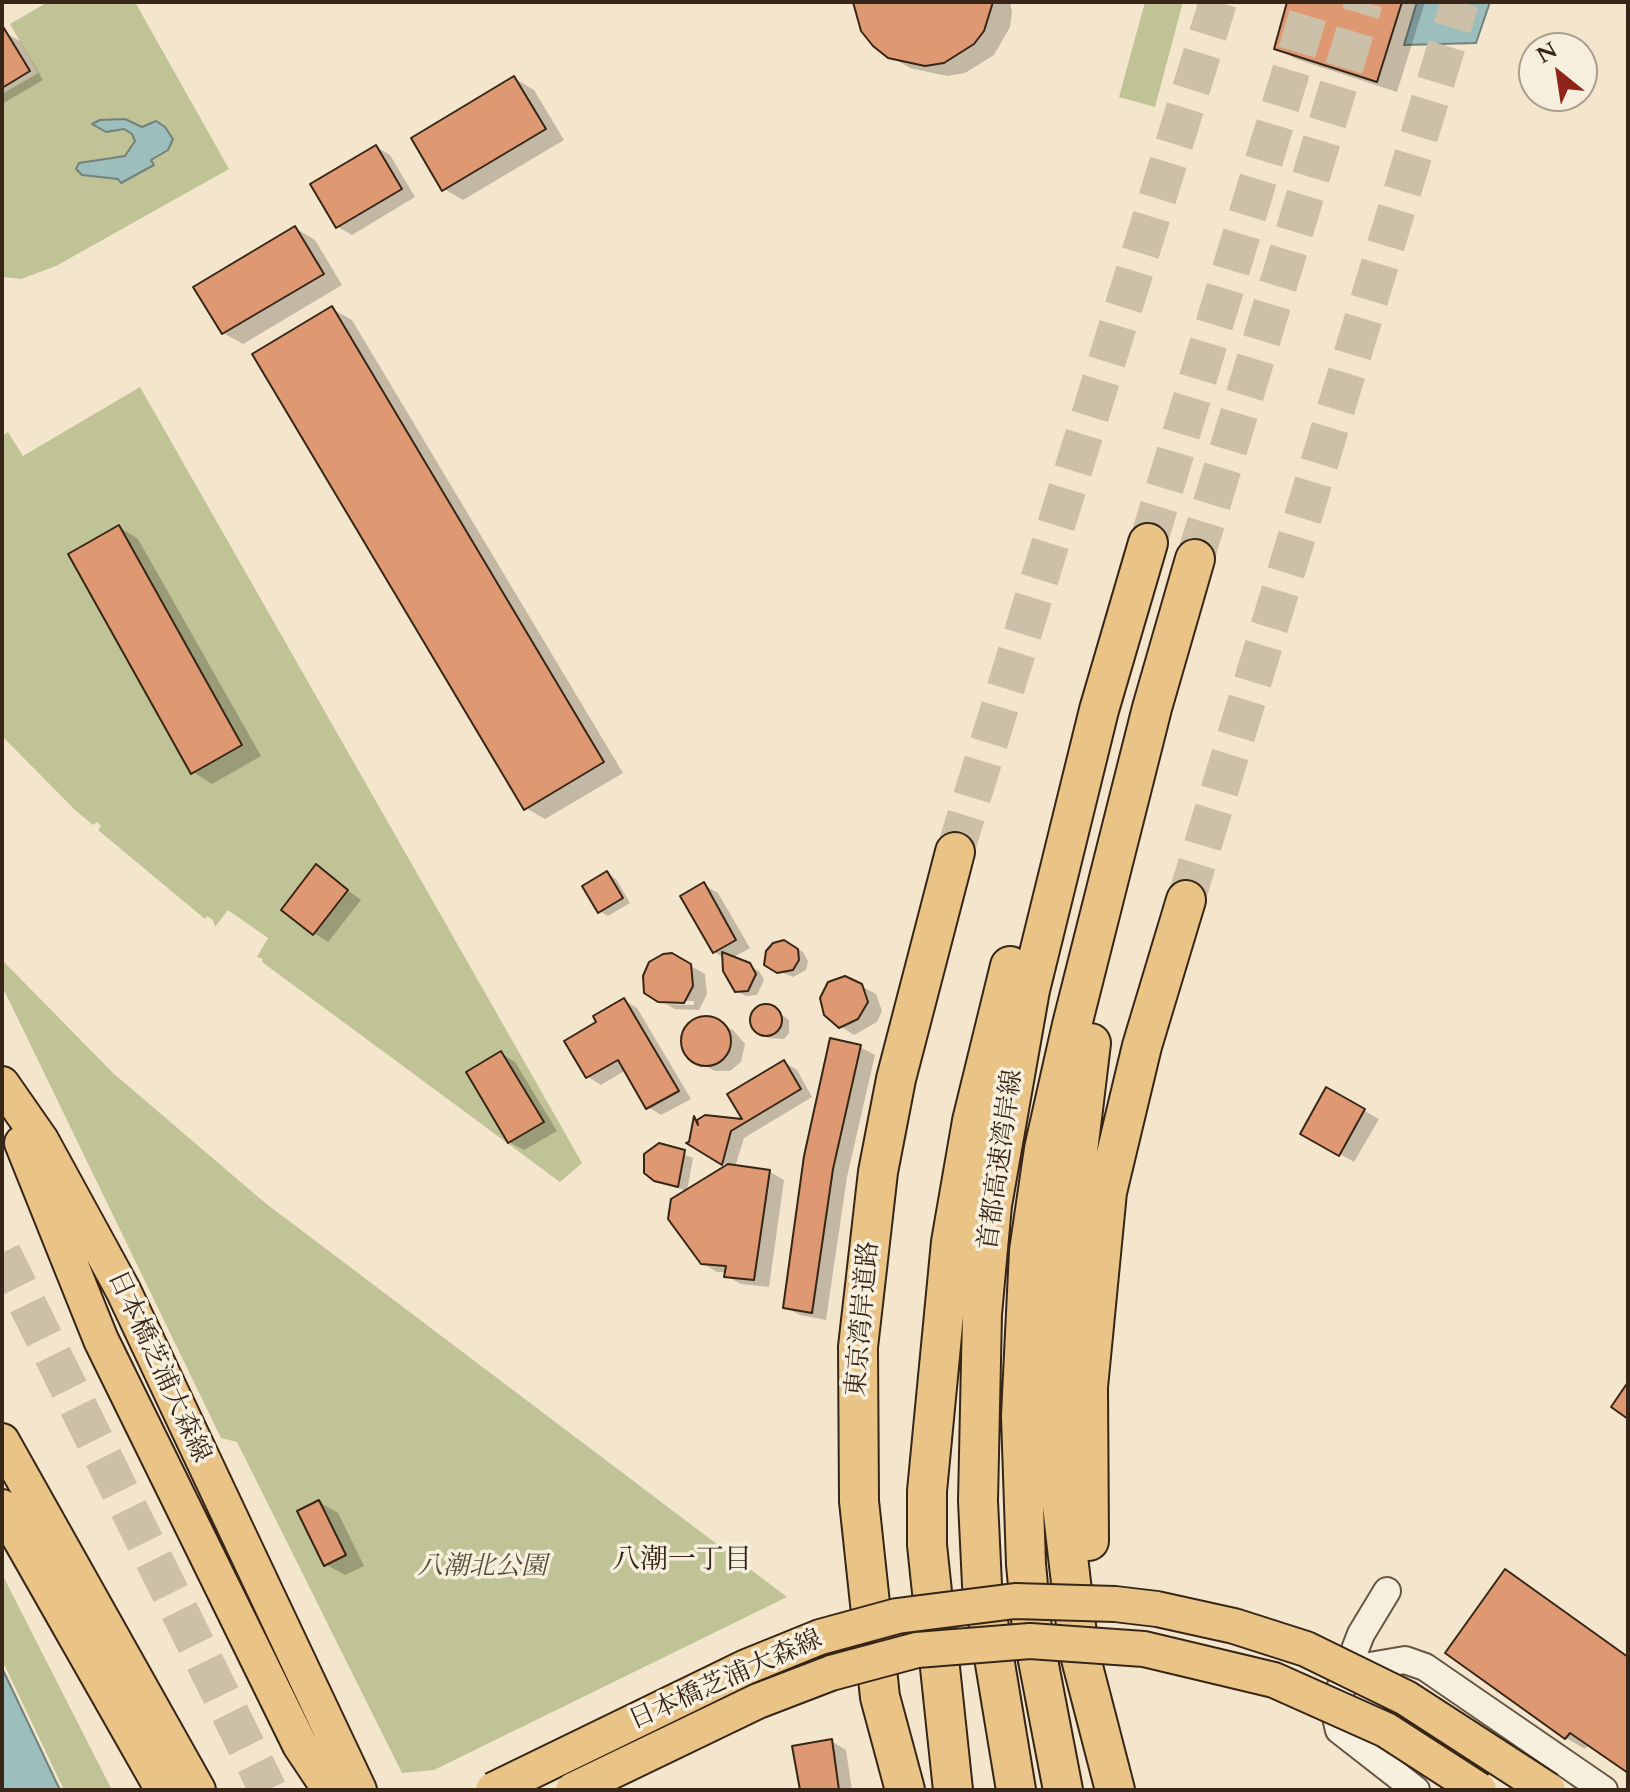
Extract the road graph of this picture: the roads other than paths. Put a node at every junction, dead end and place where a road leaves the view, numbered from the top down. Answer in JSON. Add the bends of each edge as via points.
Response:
{"nodes":[{"id":1,"x":1148,"y":543,"type":"tunnel mouth"},
{"id":2,"x":1195,"y":559,"type":"tunnel mouth"},
{"id":3,"x":1099,"y":710,"type":"junction"},
{"id":4,"x":955,"y":852,"type":"tunnel mouth"},
{"id":5,"x":1111,"y":865,"type":"junction"},
{"id":6,"x":1186,"y":900,"type":"tunnel mouth"},
{"id":7,"x":2,"y":1084,"type":"edge"},
{"id":8,"x":2,"y":1095,"type":"edge"},
{"id":9,"x":2,"y":1441,"type":"edge"},
{"id":10,"x":2,"y":1507,"type":"edge"},
{"id":11,"x":1387,"y":1591,"type":"dead end"},
{"id":12,"x":1338,"y":1693,"type":"junction"},
{"id":13,"x":300,"y":1745,"type":"junction"},
{"id":14,"x":952,"y":1775,"type":"edge"},
{"id":15,"x":189,"y":1789,"type":"edge"},
{"id":16,"x":309,"y":1790,"type":"edge"},
{"id":17,"x":330,"y":1790,"type":"edge"},
{"id":18,"x":359,"y":1790,"type":"edge"},
{"id":19,"x":493,"y":1790,"type":"edge"},
{"id":20,"x":573,"y":1790,"type":"edge"},
{"id":21,"x":905,"y":1790,"type":"edge"},
{"id":22,"x":1016,"y":1790,"type":"edge"},
{"id":23,"x":1063,"y":1790,"type":"edge"},
{"id":24,"x":1115,"y":1790,"type":"edge"},
{"id":25,"x":1134,"y":1790,"type":"edge"},
{"id":26,"x":1416,"y":1790,"type":"edge"},
{"id":27,"x":1479,"y":1790,"type":"edge"},
{"id":28,"x":1548,"y":1790,"type":"edge"},
{"id":29,"x":1604,"y":1790,"type":"edge"}],
"edges":[{"from":1,"to":3,"type":"highway","name":"首都高速湾岸線"},
{"from":2,"to":5,"type":"highway","name":"首都高速湾岸線"},
{"from":3,"to":14,"type":"highway","via":[[1020,929],[972,1121],[951,1242],[927,1491],[927,1545]]},
{"from":3,"to":22,"type":"highway","name":"首都高速湾岸線","via":[[1030,990],[992,1205],[982,1314],[982,1585]]},
{"from":4,"to":21,"type":"highway","name":"東京湾岸道路","via":[[896,1079],[878,1172],[858,1347],[859,1501],[880,1697]]},
{"from":5,"to":23,"type":"highway","name":"首都高速湾岸線","via":[[1044,1149],[1029,1251],[1022,1371],[1022,1494],[1032,1629]]},
{"from":5,"to":24,"type":"highway","via":[[1106,965],[1074,1162],[1057,1367],[1060,1488],[1079,1651]]},
{"from":6,"to":25,"type":"highway","via":[[1142,1046],[1107,1192],[1088,1387],[1087,1522],[1112,1699]]},
{"from":7,"to":18,"type":"main road","name":"日本橋芝浦大森線","via":[[41,1140],[123,1290]]},
{"from":8,"to":13,"type":"main road","via":[[101,1340]]},
{"from":9,"to":15,"type":"main road"},
{"from":10,"to":15,"type":"main road"},
{"from":11,"to":12,"type":"street","via":[[1361,1634]]},
{"from":12,"to":26,"type":"street","via":[[1339,1730]]},
{"from":12,"to":29,"type":"street","via":[[1349,1679],[1374,1664],[1405,1660],[1425,1667]]},
{"from":13,"to":16,"type":"main road"},
{"from":13,"to":17,"type":"main road"},
{"from":19,"to":28,"type":"main road","name":"日本橋芝浦大森線","bridge":true,"via":[[746,1667],[820,1637],[911,1613],[1015,1601],[1157,1609],[1306,1649],[1419,1706]]},
{"from":20,"to":27,"type":"main road","name":"日本橋芝浦大森線","bridge":true,"via":[[758,1701],[831,1673],[917,1650],[1030,1641],[1144,1649],[1274,1680],[1386,1730]]}]}
